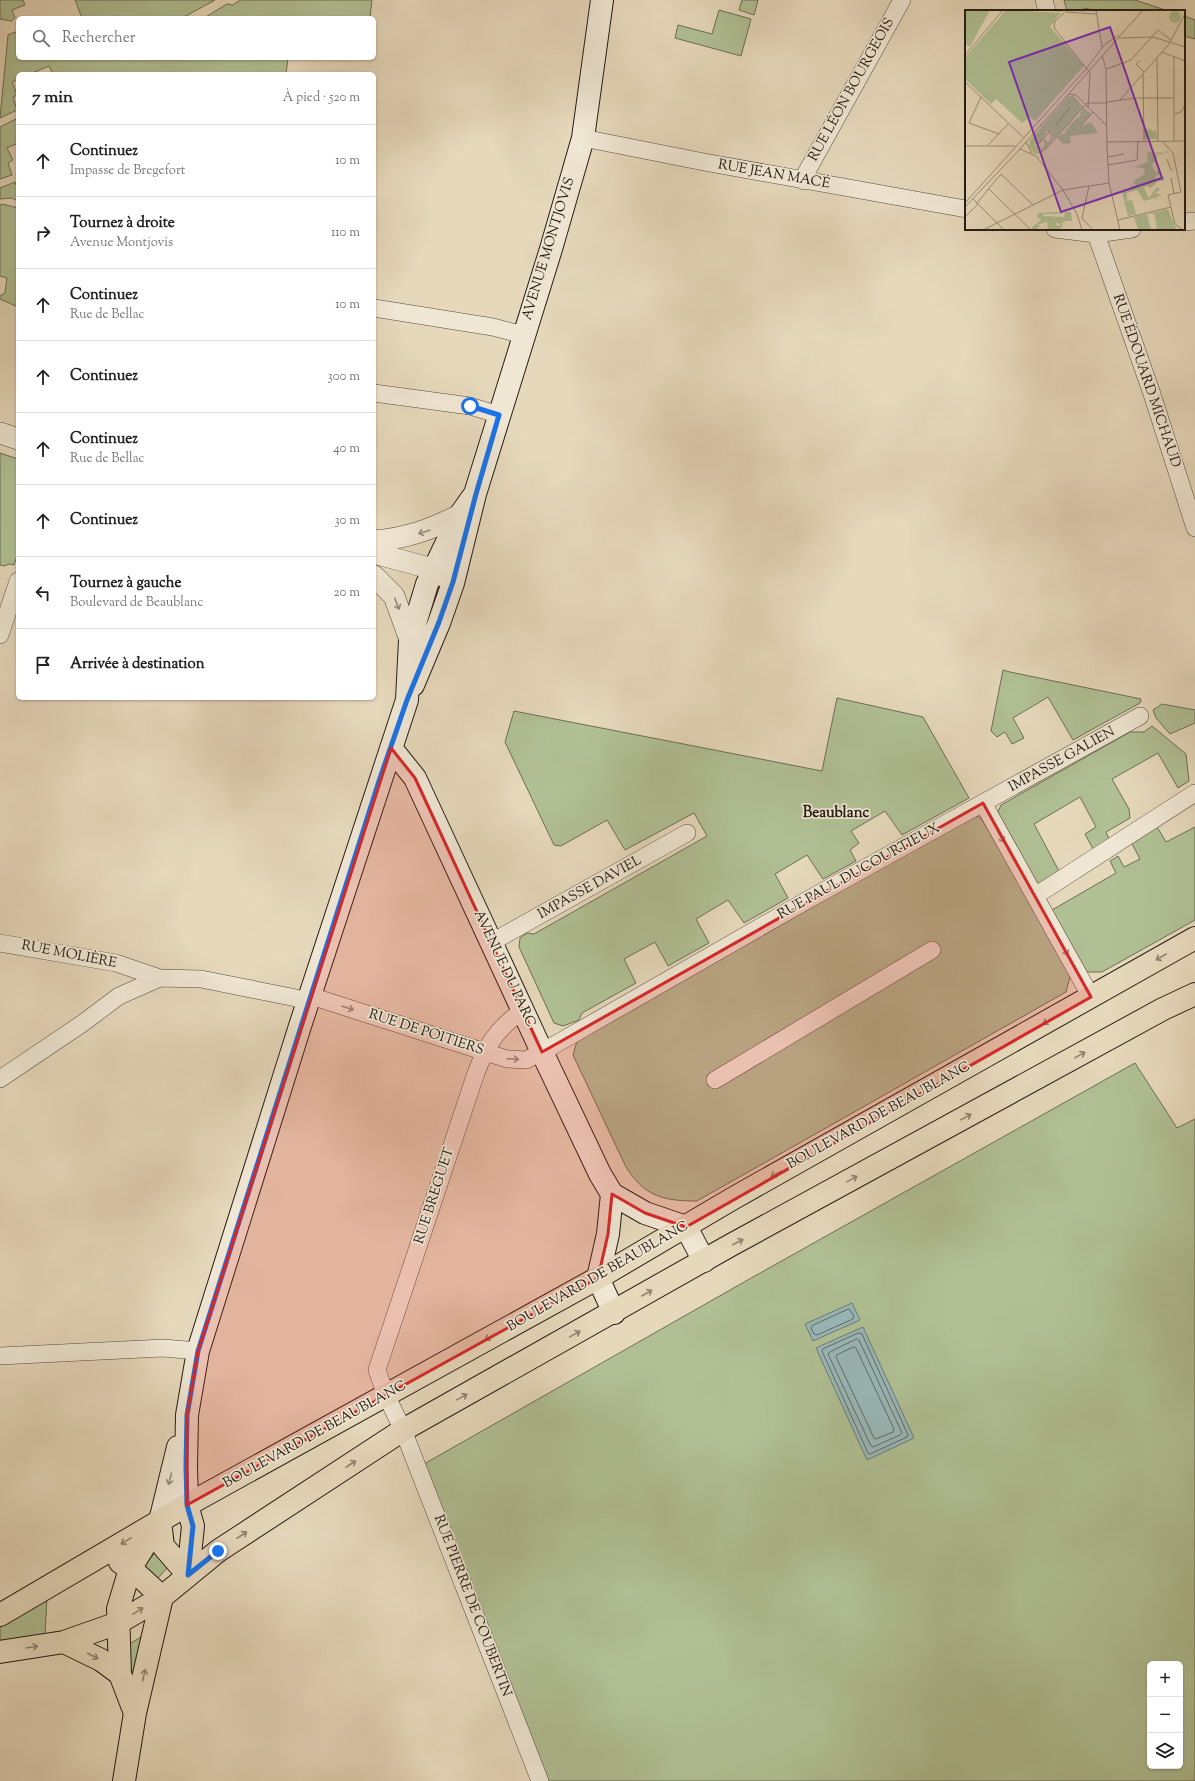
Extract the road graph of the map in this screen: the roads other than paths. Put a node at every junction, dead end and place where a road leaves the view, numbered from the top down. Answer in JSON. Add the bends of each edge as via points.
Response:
{"nodes":[{"id":1,"x":602,"y":0,"type":"edge"},
{"id":2,"x":902,"y":0,"type":"edge"},
{"id":3,"x":1044,"y":0,"type":"edge"},
{"id":4,"x":1047,"y":10,"type":"edge"},
{"id":5,"x":583,"y":138,"type":"junction"},
{"id":6,"x":804,"y":181,"type":"junction"},
{"id":7,"x":965,"y":210,"type":"edge"},
{"id":8,"x":1195,"y":221,"type":"edge"},
{"id":9,"x":1185,"y":222,"type":"edge"},
{"id":10,"x":1076,"y":230,"type":"edge"},
{"id":11,"x":1114,"y":230,"type":"edge"},
{"id":12,"x":1096,"y":231,"type":"edge"},
{"id":13,"x":376,"y":308,"type":"edge"},
{"id":14,"x":523,"y":335,"type":"junction"},
{"id":15,"x":376,"y":393,"type":"edge"},
{"id":16,"x":499,"y":415,"type":"junction"},
{"id":17,"x":0,"y":433,"type":"edge"},
{"id":18,"x":16,"y":438,"type":"edge"},
{"id":19,"x":476,"y":494,"type":"junction"},
{"id":20,"x":460,"y":515,"type":"junction"},
{"id":21,"x":1195,"y":528,"type":"edge"},
{"id":22,"x":376,"y":541,"type":"edge"},
{"id":23,"x":376,"y":554,"type":"edge"},
{"id":24,"x":376,"y":561,"type":"edge"},
{"id":25,"x":430,"y":577,"type":"junction"},
{"id":26,"x":376,"y":578,"type":"edge"},
{"id":27,"x":453,"y":582,"type":"junction"},
{"id":28,"x":16,"y":587,"type":"edge"},
{"id":29,"x":0,"y":635,"type":"edge"},
{"id":30,"x":410,"y":640,"type":"junction"},
{"id":31,"x":407,"y":700,"type":"junction"},
{"id":32,"x":1140,"y":716,"type":"dead end"},
{"id":33,"x":391,"y":748,"type":"junction"},
{"id":34,"x":1195,"y":792,"type":"edge"},
{"id":35,"x":983,"y":803,"type":"junction"},
{"id":36,"x":687,"y":833,"type":"dead end"},
{"id":37,"x":1035,"y":896,"type":"junction"},
{"id":38,"x":1195,"y":938,"type":"edge"},
{"id":39,"x":492,"y":942,"type":"junction"},
{"id":40,"x":0,"y":943,"type":"edge"},
{"id":41,"x":932,"y":950,"type":"dead end"},
{"id":42,"x":160,"y":978,"type":"junction"},
{"id":43,"x":1195,"y":994,"type":"edge"},
{"id":44,"x":1091,"y":997,"type":"junction"},
{"id":45,"x":310,"y":999,"type":"junction"},
{"id":46,"x":524,"y":1010,"type":"junction"},
{"id":47,"x":484,"y":1051,"type":"junction"},
{"id":48,"x":542,"y":1052,"type":"junction"},
{"id":49,"x":0,"y":1079,"type":"edge"},
{"id":50,"x":715,"y":1080,"type":"dead end"},
{"id":51,"x":612,"y":1194,"type":"junction"},
{"id":52,"x":686,"y":1227,"type":"junction"},
{"id":53,"x":704,"y":1261,"type":"junction"},
{"id":54,"x":598,"y":1278,"type":"junction"},
{"id":55,"x":614,"y":1312,"type":"junction"},
{"id":56,"x":198,"y":1351,"type":"junction"},
{"id":57,"x":0,"y":1356,"type":"edge"},
{"id":58,"x":386,"y":1395,"type":"junction"},
{"id":59,"x":187,"y":1415,"type":"junction"},
{"id":60,"x":403,"y":1430,"type":"junction"},
{"id":61,"x":187,"y":1505,"type":"junction"},
{"id":62,"x":160,"y":1521,"type":"junction"},
{"id":63,"x":107,"y":1553,"type":"junction"},
{"id":64,"x":130,"y":1569,"type":"junction"},
{"id":65,"x":188,"y":1575,"type":"junction"},
{"id":66,"x":162,"y":1597,"type":"junction"},
{"id":67,"x":0,"y":1615,"type":"edge"},
{"id":68,"x":118,"y":1623,"type":"junction"},
{"id":69,"x":64,"y":1642,"type":"junction"},
{"id":70,"x":0,"y":1652,"type":"edge"},
{"id":71,"x":120,"y":1674,"type":"junction"},
{"id":72,"x":135,"y":1713,"type":"junction"},
{"id":73,"x":124,"y":1781,"type":"edge"},
{"id":74,"x":540,"y":1781,"type":"edge"}],
"edges":[{"from":1,"to":5,"type":"main road","name":"AVENUE MONTJOVIS"},
{"from":2,"to":6,"type":"street","name":"RUE LÉON BOURGEOIS","via":[[808,168]]},
{"from":3,"to":4,"type":"street"},
{"from":5,"to":6,"type":"street","name":"RUE JEAN MACÉ"},
{"from":5,"to":14,"type":"main road","name":"AVENUE MONTJOVIS"},
{"from":6,"to":7,"type":"street","name":"RUE JEAN MACÉ"},
{"from":8,"to":9,"type":"street"},
{"from":10,"to":12,"type":"street"},
{"from":11,"to":12,"type":"street"},
{"from":12,"to":21,"type":"street","name":"RUE ÉDOUARD MICHAUD"},
{"from":13,"to":14,"type":"street","via":[[493,326]]},
{"from":14,"to":16,"type":"main road","name":"AVENUE MONTJOVIS"},
{"from":15,"to":16,"type":"street","via":[[470,406]]},
{"from":16,"to":19,"type":"main road","name":"AVENUE MONTJOVIS"},
{"from":17,"to":18,"type":"street"},
{"from":19,"to":20,"type":"main road","name":"AVENUE MONTJOVIS"},
{"from":19,"to":27,"type":"main road","name":"AVENUE MONTJOVIS"},
{"from":20,"to":22,"type":"street","one_way":true,"via":[[424,532],[394,540]]},
{"from":20,"to":25,"type":"main road","name":"AVENUE MONTJOVIS"},
{"from":23,"to":25,"type":"street"},
{"from":24,"to":25,"type":"street"},
{"from":25,"to":27,"type":"street"},
{"from":25,"to":30,"type":"main road","name":"AVENUE MONTJOVIS"},
{"from":26,"to":30,"type":"street","one_way":true,"via":[[394,596]]},
{"from":27,"to":31,"type":"main road","name":"AVENUE MONTJOVIS"},
{"from":28,"to":29,"type":"street"},
{"from":30,"to":31,"type":"main road","name":"AVENUE MONTJOVIS"},
{"from":31,"to":33,"type":"main road"},
{"from":32,"to":35,"type":"street","name":"IMPASSE GALIEN"},
{"from":33,"to":39,"type":"main road","name":"AVENUE DU PARC","via":[[415,778]]},
{"from":33,"to":45,"type":"main road"},
{"from":34,"to":37,"type":"street"},
{"from":35,"to":37,"type":"street","one_way":true},
{"from":35,"to":48,"type":"street","name":"RUE PAUL DUCOURTIEUX"},
{"from":36,"to":39,"type":"street","name":"IMPASSE DAVIEL"},
{"from":37,"to":44,"type":"street","one_way":true},
{"from":38,"to":44,"type":"main road","name":"BOULEVARD DE BEAUBLANC","one_way":true},
{"from":39,"to":46,"type":"main road","name":"AVENUE DU PARC"},
{"from":40,"to":42,"type":"street","name":"RUE MOLIÈRE","via":[[116,963]]},
{"from":41,"to":50,"type":"street"},
{"from":42,"to":45,"type":"street","name":"RUE DE POITIERS","via":[[201,979]]},
{"from":42,"to":49,"type":"street","via":[[119,996]]},
{"from":53,"to":43,"type":"main road","one_way":true,"via":[[1150,1016]]},
{"from":44,"to":52,"type":"main road","name":"BOULEVARD DE BEAUBLANC","one_way":true,"via":[[732,1198]]},
{"from":45,"to":47,"type":"street","name":"RUE DE POITIERS","one_way":true},
{"from":45,"to":56,"type":"main road"},
{"from":46,"to":47,"type":"street","name":"RUE BREGUET","via":[[494,1036]]},
{"from":46,"to":48,"type":"main road","name":"AVENUE DU PARC"},
{"from":47,"to":48,"type":"street","name":"RUE DE POITIERS","one_way":true,"via":[[507,1059],[526,1060]]},
{"from":47,"to":58,"type":"street","name":"RUE BREGUET","via":[[377,1370]]},
{"from":48,"to":51,"type":"main road","name":"AVENUE DU PARC"},
{"from":51,"to":52,"type":"main road","name":"AVENUE DU PARC","via":[[645,1213]]},
{"from":51,"to":54,"type":"main road","via":[[608,1234]]},
{"from":52,"to":53,"type":"main road"},
{"from":52,"to":54,"type":"main road","name":"BOULEVARD DE BEAUBLANC"},
{"from":55,"to":53,"type":"main road","one_way":true},
{"from":54,"to":55,"type":"main road"},
{"from":54,"to":58,"type":"main road","name":"BOULEVARD DE BEAUBLANC","one_way":true},
{"from":60,"to":55,"type":"main road","one_way":true},
{"from":56,"to":57,"type":"street","via":[[163,1348]]},
{"from":56,"to":59,"type":"main road"},
{"from":58,"to":60,"type":"street","name":"RUE BREGUET"},
{"from":58,"to":61,"type":"main road","name":"BOULEVARD DE BEAUBLANC"},
{"from":59,"to":61,"type":"main road"},
{"from":59,"to":62,"type":"main road","one_way":true},
{"from":65,"to":60,"type":"main road","one_way":true,"via":[[218,1551]]},
{"from":60,"to":74,"type":"street","name":"RUE PIERRE DE COUBERTIN"},
{"from":61,"to":62,"type":"main road","name":"BOULEVARD DE BEAUBLANC"},
{"from":61,"to":65,"type":"main road","via":[[193,1526]]},
{"from":62,"to":63,"type":"main road","name":"BOULEVARD DE BEAUBLANC","one_way":true},
{"from":62,"to":64,"type":"main road"},
{"from":62,"to":65,"type":"main road","via":[[163,1546]]},
{"from":63,"to":64,"type":"main road"},
{"from":63,"to":67,"type":"main road","name":"BOULEVARD DE BEAUBLANC"},
{"from":64,"to":66,"type":"main road"},
{"from":64,"to":68,"type":"main road","via":[[118,1609]]},
{"from":65,"to":66,"type":"main road"},
{"from":68,"to":66,"type":"main road","one_way":true},
{"from":72,"to":66,"type":"main road","one_way":true},
{"from":68,"to":69,"type":"main road"},
{"from":68,"to":71,"type":"main road"},
{"from":70,"to":69,"type":"main road","one_way":true},
{"from":69,"to":71,"type":"main road","one_way":true,"via":[[101,1660]]},
{"from":71,"to":72,"type":"main road"},
{"from":72,"to":73,"type":"main road"}]}
